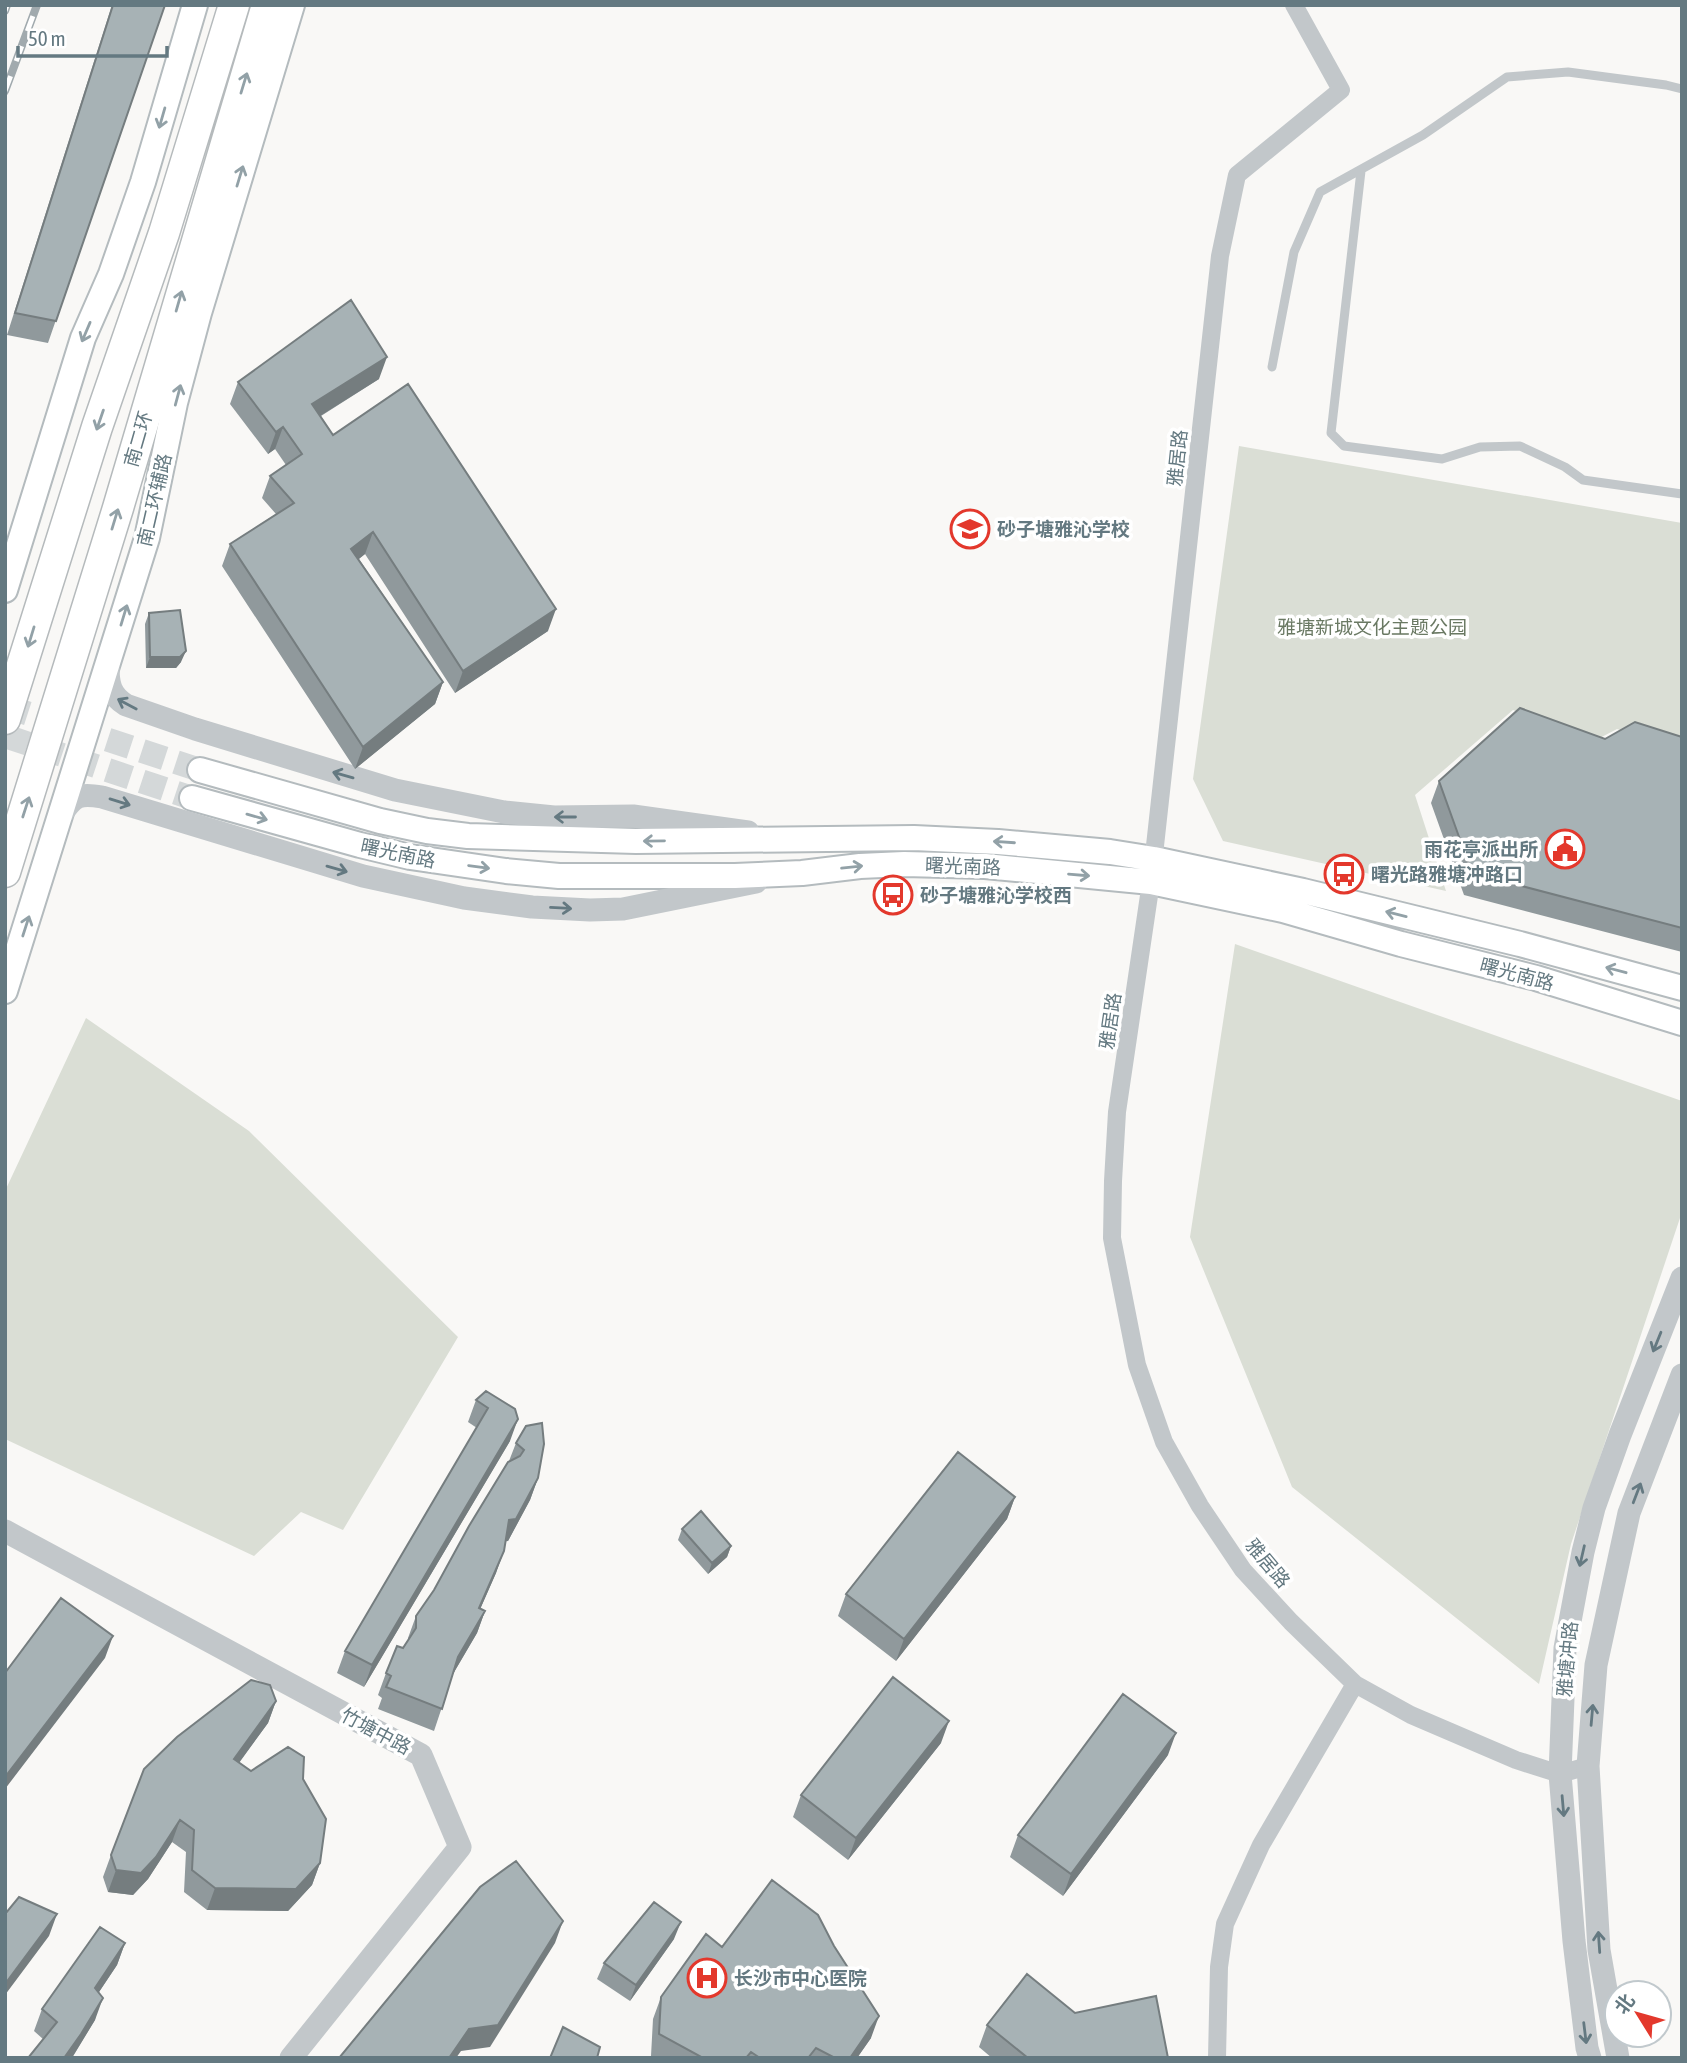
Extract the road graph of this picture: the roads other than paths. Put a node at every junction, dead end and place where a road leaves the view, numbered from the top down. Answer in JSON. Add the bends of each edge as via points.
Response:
{"nodes":[{"id":1,"x":195,"y":5,"type":"edge"},
{"id":2,"x":234,"y":5,"type":"edge"},
{"id":3,"x":267,"y":5,"type":"edge"},
{"id":4,"x":292,"y":5,"type":"edge"},
{"id":5,"x":1294,"y":5,"type":"edge"},
{"id":6,"x":1682,"y":89,"type":"edge"},
{"id":7,"x":1361,"y":171,"type":"junction"},
{"id":8,"x":1272,"y":367,"type":"dead end"},
{"id":9,"x":1682,"y":494,"type":"edge"},
{"id":10,"x":5,"y":590,"type":"edge"},
{"id":11,"x":108,"y":666,"type":"junction"},
{"id":12,"x":5,"y":719,"type":"edge"},
{"id":13,"x":200,"y":770,"type":"tunnel mouth"},
{"id":14,"x":192,"y":798,"type":"tunnel mouth"},
{"id":15,"x":61,"y":815,"type":"junction"},
{"id":16,"x":804,"y":839,"type":"junction"},
{"id":17,"x":1152,"y":871,"type":"junction"},
{"id":18,"x":5,"y":872,"type":"edge"},
{"id":19,"x":802,"y":873,"type":"junction"},
{"id":20,"x":1682,"y":988,"type":"edge"},
{"id":21,"x":5,"y":991,"type":"edge"},
{"id":22,"x":1682,"y":1023,"type":"edge"},
{"id":23,"x":1682,"y":1278,"type":"edge"},
{"id":24,"x":1682,"y":1375,"type":"edge"},
{"id":25,"x":5,"y":1531,"type":"edge"},
{"id":26,"x":1355,"y":1684,"type":"junction"},
{"id":27,"x":1588,"y":1766,"type":"junction"},
{"id":28,"x":1560,"y":1774,"type":"junction"},
{"id":29,"x":291,"y":2058,"type":"edge"},
{"id":30,"x":1217,"y":2058,"type":"edge"},
{"id":31,"x":1590,"y":2058,"type":"edge"},
{"id":32,"x":1618,"y":2058,"type":"edge"}],
"edges":[{"from":1,"to":10,"type":"main road","one_way":true,"via":[[143,182],[83,338]]},
{"from":2,"to":12,"type":"highway","one_way":true},
{"from":18,"to":3,"type":"highway","name":"南二环","one_way":true},
{"from":11,"to":4,"type":"main road","name":"南二环辅路","one_way":true,"via":[[147,538],[198,313]]},
{"from":5,"to":17,"type":"street","name":"雅居路","via":[[1341,90],[1237,175],[1220,256]]},
{"from":6,"to":7,"type":"lane","via":[[1567,72],[1507,77]]},
{"from":7,"to":8,"type":"lane","via":[[1320,192],[1294,252]]},
{"from":7,"to":9,"type":"lane","via":[[1331,433],[1337,440],[1344,446],[1442,458],[1480,447],[1520,446],[1583,480]]},
{"from":11,"to":15,"type":"main road","name":"南二环辅路"},
{"from":16,"to":11,"type":"street","one_way":true,"via":[[634,816],[504,812],[395,790],[126,705],[111,691]]},
{"from":16,"to":13,"type":"main road","name":"曙光南路","one_way":true,"via":[[468,836],[380,821]]},
{"from":14,"to":19,"type":"main road","name":"曙光南路","one_way":true,"via":[[410,857],[506,871],[634,877]]},
{"from":15,"to":19,"type":"street","one_way":true,"via":[[71,800],[80,796],[102,797],[363,876],[464,898],[532,906],[623,909]]},
{"from":21,"to":15,"type":"main road","name":"南二环辅路","one_way":true},
{"from":17,"to":16,"type":"main road","name":"曙光南路","one_way":true,"via":[[1098,851],[914,838]]},
{"from":19,"to":17,"type":"main road","name":"曙光南路","one_way":true,"via":[[893,864]]},
{"from":20,"to":17,"type":"main road","name":"曙光南路","one_way":true,"via":[[1303,891]]},
{"from":17,"to":22,"type":"main road","name":"曙光南路"},
{"from":17,"to":26,"type":"street","name":"雅居路","via":[[1117,1112],[1113,1181],[1112,1238],[1137,1365],[1164,1442],[1199,1506],[1243,1570]]},
{"from":23,"to":28,"type":"street","name":"雅塘冲路","one_way":true,"via":[[1620,1435],[1583,1552],[1565,1648]]},
{"from":27,"to":24,"type":"street","name":"雅塘冲路","one_way":true,"via":[[1596,1665],[1629,1513]]},
{"from":25,"to":29,"type":"street","name":"竹塘中路","via":[[421,1755],[460,1847]]},
{"from":26,"to":28,"type":"street","name":"雅居路","via":[[1451,1733]]},
{"from":26,"to":30,"type":"street","via":[[1261,1845],[1225,1924]]},
{"from":27,"to":28,"type":"street"},
{"from":32,"to":27,"type":"street","name":"雅塘冲路","one_way":true,"via":[[1599,1950]]},
{"from":28,"to":31,"type":"street","name":"雅塘冲路","one_way":true,"via":[[1574,1941]]}]}
